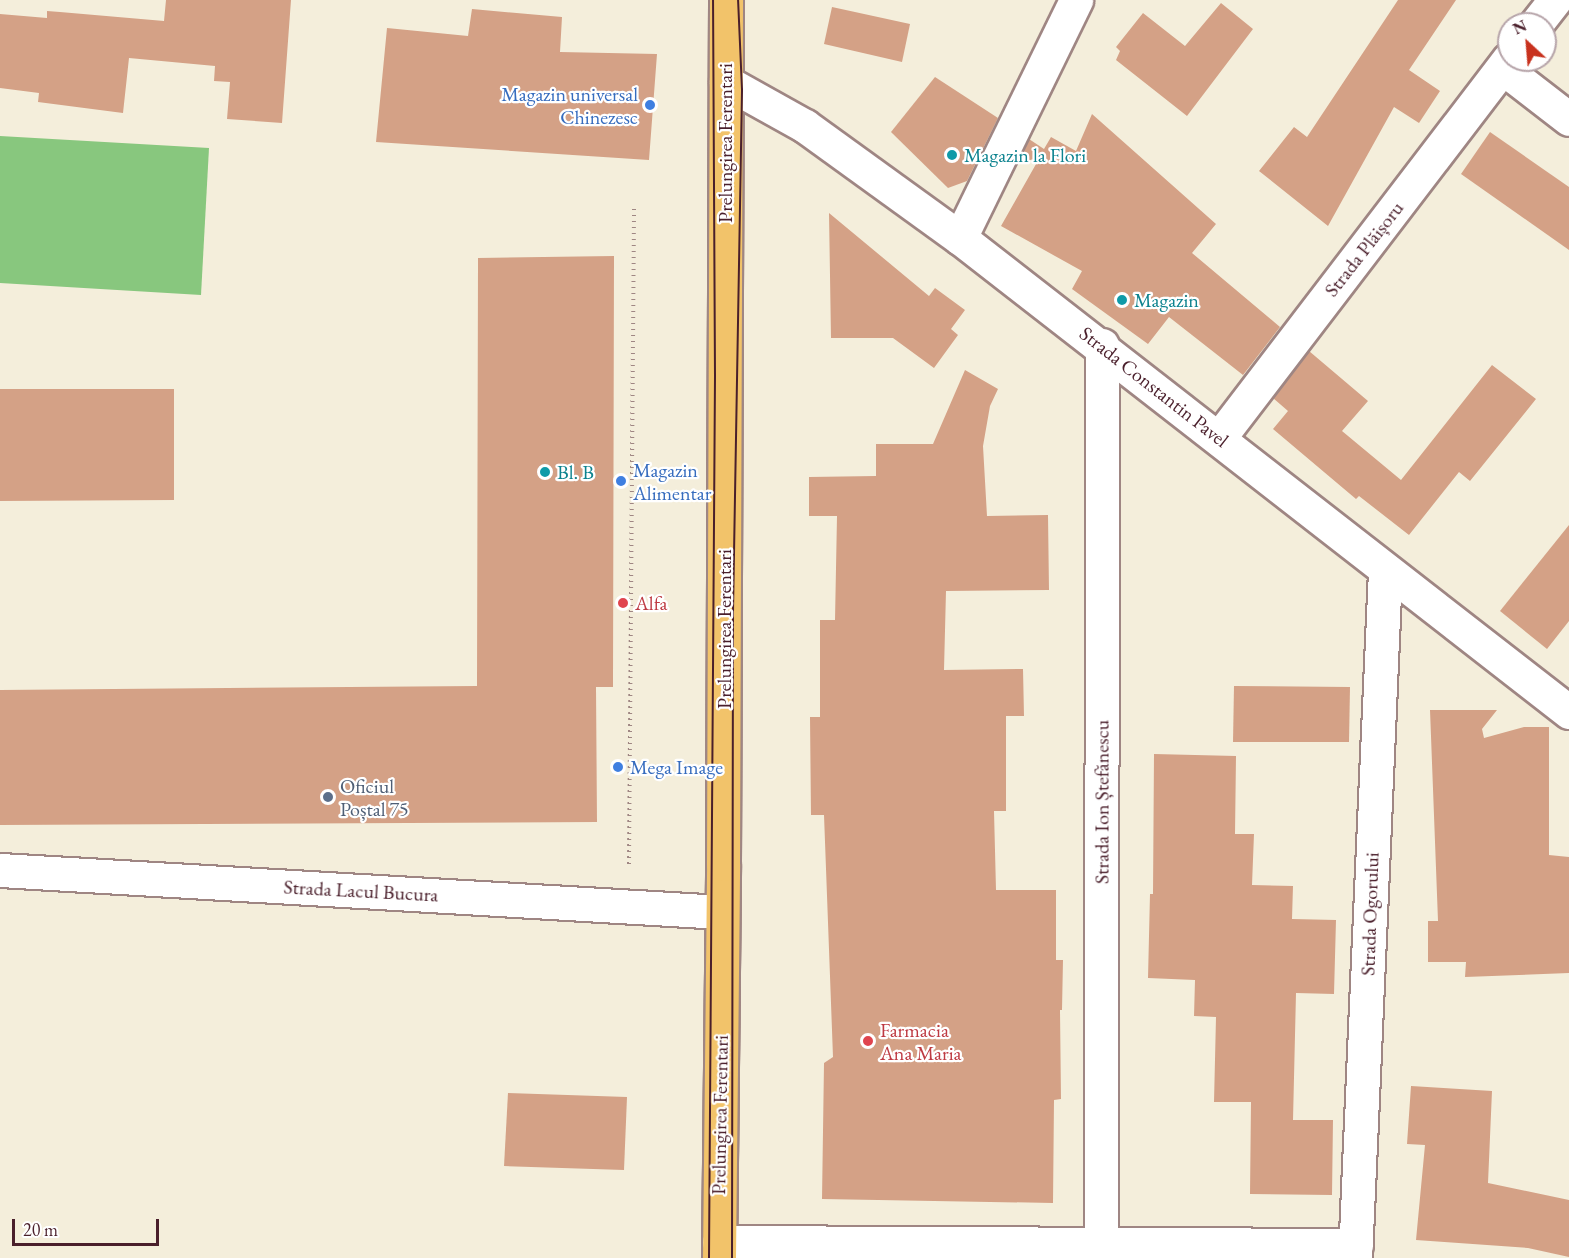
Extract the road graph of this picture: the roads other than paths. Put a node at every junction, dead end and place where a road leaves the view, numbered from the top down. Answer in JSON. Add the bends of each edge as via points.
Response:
{"nodes":[{"id":1,"x":726,"y":0,"type":"edge"},
{"id":2,"x":1076,"y":0,"type":"edge"},
{"id":3,"x":1555,"y":0,"type":"edge"},
{"id":4,"x":1546,"y":12,"type":"edge"},
{"id":5,"x":1500,"y":72,"type":"edge"},
{"id":6,"x":1515,"y":72,"type":"edge"},
{"id":7,"x":726,"y":82,"type":"junction"},
{"id":8,"x":1569,"y":119,"type":"edge"},
{"id":9,"x":960,"y":238,"type":"junction"},
{"id":10,"x":1102,"y":345,"type":"junction"},
{"id":11,"x":1219,"y":438,"type":"junction"},
{"id":12,"x":1385,"y":570,"type":"junction"},
{"id":13,"x":1569,"y":712,"type":"edge"},
{"id":14,"x":0,"y":870,"type":"edge"},
{"id":15,"x":722,"y":912,"type":"junction"},
{"id":16,"x":719,"y":1250,"type":"edge"},
{"id":17,"x":1101,"y":1251,"type":"edge"},
{"id":18,"x":1355,"y":1252,"type":"edge"}],
"edges":[{"from":1,"to":7,"type":"main road","name":"Prelungirea Ferentari"},
{"from":2,"to":9,"type":"street"},
{"from":3,"to":4,"type":"street"},
{"from":5,"to":11,"type":"street","name":"Strada Plăișoru"},
{"from":6,"to":8,"type":"street"},
{"from":7,"to":9,"type":"street","name":"Strada Constantin Pavel","via":[[805,126]]},
{"from":7,"to":15,"type":"main road","name":"Prelungirea Ferentari"},
{"from":9,"to":10,"type":"street","name":"Strada Constantin Pavel"},
{"from":10,"to":11,"type":"street","name":"Strada Constantin Pavel"},
{"from":10,"to":17,"type":"street","name":"Strada Ion Ștefănescu"},
{"from":11,"to":12,"type":"street","name":"Strada Constantin Pavel"},
{"from":12,"to":13,"type":"street","name":"Strada Constantin Pavel"},
{"from":12,"to":18,"type":"street","name":"Strada Ogorului"},
{"from":14,"to":15,"type":"street","name":"Strada Lacul Bucura"},
{"from":15,"to":16,"type":"main road","name":"Prelungirea Ferentari"},
{"from":16,"to":17,"type":"street"},
{"from":17,"to":18,"type":"street"}]}
